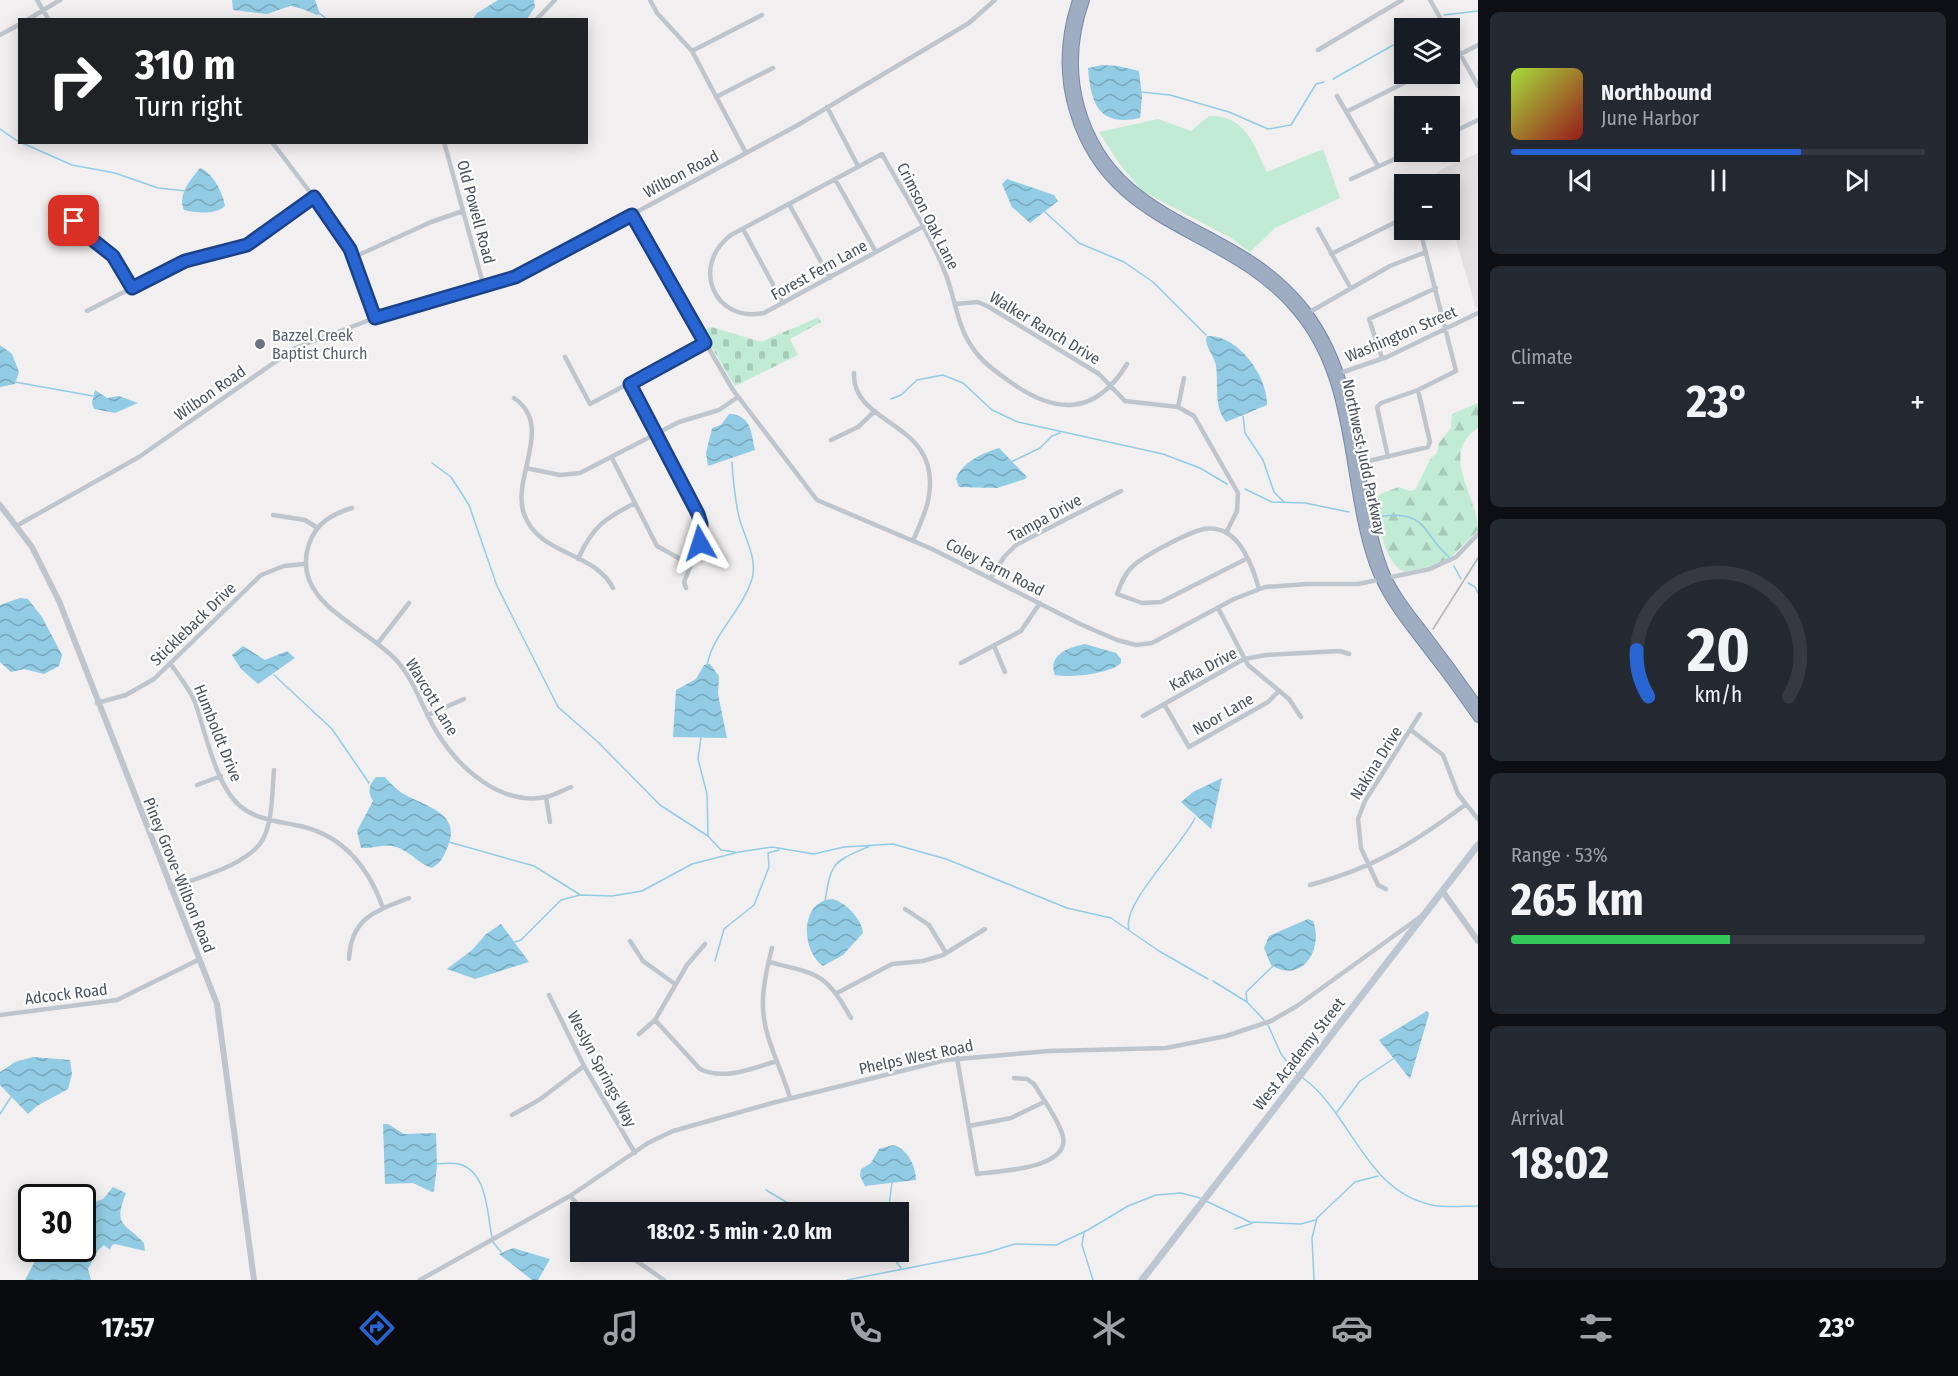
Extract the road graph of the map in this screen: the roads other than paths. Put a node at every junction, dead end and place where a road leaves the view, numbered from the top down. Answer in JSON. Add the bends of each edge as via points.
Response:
{"nodes":[{"id":1,"x":37,"y":0,"type":"edge"},
{"id":2,"x":60,"y":0,"type":"edge"},
{"id":3,"x":555,"y":0,"type":"edge"},
{"id":4,"x":650,"y":0,"type":"edge"},
{"id":5,"x":995,"y":0,"type":"edge"},
{"id":6,"x":1077,"y":0,"type":"edge"},
{"id":7,"x":1085,"y":0,"type":"edge"},
{"id":8,"x":1402,"y":0,"type":"edge"},
{"id":9,"x":1430,"y":0,"type":"edge"},
{"id":10,"x":43,"y":10,"type":"junction"},
{"id":11,"x":762,"y":15,"type":"dead end"},
{"id":12,"x":30,"y":18,"type":"edge"},
{"id":13,"x":48,"y":18,"type":"edge"},
{"id":14,"x":539,"y":18,"type":"edge"},
{"id":15,"x":1440,"y":18,"type":"edge"},
{"id":16,"x":18,"y":25,"type":"edge"},
{"id":17,"x":0,"y":35,"type":"edge"},
{"id":18,"x":1478,"y":45,"type":"edge"},
{"id":19,"x":1318,"y":50,"type":"dead end"},
{"id":20,"x":692,"y":51,"type":"junction"},
{"id":21,"x":1460,"y":54,"type":"joint"},
{"id":22,"x":773,"y":68,"type":"dead end"},
{"id":23,"x":1402,"y":84,"type":"edge"},
{"id":24,"x":1478,"y":86,"type":"edge"},
{"id":25,"x":1337,"y":96,"type":"dead end"},
{"id":26,"x":716,"y":97,"type":"junction"},
{"id":27,"x":827,"y":107,"type":"junction"},
{"id":28,"x":1346,"y":112,"type":"junction"},
{"id":29,"x":1478,"y":120,"type":"edge"},
{"id":30,"x":1460,"y":129,"type":"edge"},
{"id":31,"x":274,"y":144,"type":"edge"},
{"id":32,"x":445,"y":144,"type":"edge"},
{"id":33,"x":746,"y":153,"type":"junction"},
{"id":34,"x":882,"y":154,"type":"joint"},
{"id":35,"x":1394,"y":159,"type":"edge"},
{"id":36,"x":858,"y":166,"type":"junction"},
{"id":37,"x":1378,"y":166,"type":"junction"},
{"id":38,"x":1351,"y":178,"type":"dead end"},
{"id":39,"x":835,"y":179,"type":"junction"},
{"id":40,"x":314,"y":197,"type":"junction"},
{"id":41,"x":789,"y":204,"type":"junction"},
{"id":42,"x":463,"y":211,"type":"junction"},
{"id":43,"x":632,"y":215,"type":"junction"},
{"id":44,"x":74,"y":221,"type":"dead end"},
{"id":45,"x":1394,"y":223,"type":"edge"},
{"id":46,"x":922,"y":227,"type":"junction"},
{"id":47,"x":743,"y":229,"type":"junction"},
{"id":48,"x":1318,"y":230,"type":"dead end"},
{"id":49,"x":1423,"y":240,"type":"edge"},
{"id":50,"x":876,"y":252,"type":"junction"},
{"id":51,"x":1426,"y":252,"type":"junction"},
{"id":52,"x":1331,"y":254,"type":"junction"},
{"id":53,"x":354,"y":257,"type":"junction"},
{"id":54,"x":830,"y":278,"type":"junction"},
{"id":55,"x":484,"y":287,"type":"junction"},
{"id":56,"x":1350,"y":287,"type":"junction"},
{"id":57,"x":132,"y":288,"type":"junction"},
{"id":58,"x":1436,"y":288,"type":"junction"},
{"id":59,"x":783,"y":303,"type":"junction"},
{"id":60,"x":955,"y":304,"type":"junction"},
{"id":61,"x":87,"y":311,"type":"dead end"},
{"id":62,"x":1308,"y":313,"type":"junction"},
{"id":63,"x":1478,"y":313,"type":"edge"},
{"id":64,"x":375,"y":318,"type":"junction"},
{"id":65,"x":1446,"y":329,"type":"junction"},
{"id":66,"x":705,"y":343,"type":"junction"},
{"id":67,"x":565,"y":357,"type":"dead end"},
{"id":68,"x":1382,"y":358,"type":"junction"},
{"id":69,"x":1127,"y":364,"type":"dead end"},
{"id":70,"x":854,"y":373,"type":"dead end"},
{"id":71,"x":1337,"y":374,"type":"junction"},
{"id":72,"x":1184,"y":378,"type":"dead end"},
{"id":73,"x":630,"y":384,"type":"junction"},
{"id":74,"x":1110,"y":388,"type":"junction"},
{"id":75,"x":1418,"y":390,"type":"junction"},
{"id":76,"x":738,"y":397,"type":"junction"},
{"id":77,"x":514,"y":398,"type":"dead end"},
{"id":78,"x":1178,"y":407,"type":"junction"},
{"id":79,"x":875,"y":411,"type":"junction"},
{"id":80,"x":657,"y":434,"type":"junction"},
{"id":81,"x":831,"y":440,"type":"dead end"},
{"id":82,"x":612,"y":458,"type":"junction"},
{"id":83,"x":1388,"y":458,"type":"junction"},
{"id":84,"x":1360,"y":463,"type":"junction"},
{"id":85,"x":526,"y":468,"type":"junction"},
{"id":86,"x":1121,"y":491,"type":"dead end"},
{"id":87,"x":634,"y":503,"type":"junction"},
{"id":88,"x":0,"y":505,"type":"edge"},
{"id":89,"x":352,"y":508,"type":"dead end"},
{"id":90,"x":273,"y":515,"type":"dead end"},
{"id":91,"x":18,"y":525,"type":"junction"},
{"id":92,"x":316,"y":527,"type":"junction"},
{"id":93,"x":1226,"y":533,"type":"junction"},
{"id":94,"x":1478,"y":534,"type":"edge"},
{"id":95,"x":913,"y":541,"type":"junction"},
{"id":96,"x":578,"y":559,"type":"junction"},
{"id":97,"x":1246,"y":559,"type":"junction"},
{"id":98,"x":304,"y":564,"type":"junction"},
{"id":99,"x":691,"y":565,"type":"junction"},
{"id":100,"x":991,"y":578,"type":"junction"},
{"id":101,"x":1384,"y":580,"type":"junction"},
{"id":102,"x":613,"y":588,"type":"dead end"},
{"id":103,"x":686,"y":588,"type":"dead end"},
{"id":104,"x":1259,"y":589,"type":"junction"},
{"id":105,"x":409,"y":603,"type":"dead end"},
{"id":106,"x":1040,"y":603,"type":"junction"},
{"id":107,"x":1218,"y":608,"type":"junction"},
{"id":108,"x":378,"y":643,"type":"junction"},
{"id":109,"x":994,"y":646,"type":"junction"},
{"id":110,"x":1349,"y":654,"type":"dead end"},
{"id":111,"x":1244,"y":659,"type":"junction"},
{"id":112,"x":171,"y":663,"type":"junction"},
{"id":113,"x":961,"y":663,"type":"dead end"},
{"id":114,"x":1005,"y":672,"type":"dead end"},
{"id":115,"x":1279,"y":691,"type":"junction"},
{"id":116,"x":464,"y":699,"type":"dead end"},
{"id":117,"x":97,"y":704,"type":"junction"},
{"id":118,"x":1164,"y":704,"type":"junction"},
{"id":119,"x":1478,"y":706,"type":"edge"},
{"id":120,"x":1420,"y":714,"type":"dead end"},
{"id":121,"x":428,"y":715,"type":"junction"},
{"id":122,"x":1143,"y":716,"type":"dead end"},
{"id":123,"x":1301,"y":717,"type":"dead end"},
{"id":124,"x":1478,"y":718,"type":"edge"},
{"id":125,"x":1411,"y":730,"type":"junction"},
{"id":126,"x":274,"y":770,"type":"dead end"},
{"id":127,"x":221,"y":776,"type":"junction"},
{"id":128,"x":197,"y":785,"type":"dead end"},
{"id":129,"x":572,"y":787,"type":"dead end"},
{"id":130,"x":546,"y":797,"type":"junction"},
{"id":131,"x":1464,"y":805,"type":"junction"},
{"id":132,"x":269,"y":819,"type":"junction"},
{"id":133,"x":1478,"y":819,"type":"edge"},
{"id":134,"x":550,"y":822,"type":"dead end"},
{"id":135,"x":1478,"y":845,"type":"edge"},
{"id":136,"x":1368,"y":866,"type":"junction"},
{"id":137,"x":1311,"y":885,"type":"dead end"},
{"id":138,"x":170,"y":888,"type":"junction"},
{"id":139,"x":1386,"y":889,"type":"dead end"},
{"id":140,"x":1443,"y":892,"type":"junction"},
{"id":141,"x":409,"y":898,"type":"dead end"},
{"id":142,"x":383,"y":908,"type":"junction"},
{"id":143,"x":905,"y":909,"type":"dead end"},
{"id":144,"x":1427,"y":912,"type":"junction"},
{"id":145,"x":985,"y":929,"type":"dead end"},
{"id":146,"x":630,"y":941,"type":"dead end"},
{"id":147,"x":1478,"y":941,"type":"edge"},
{"id":148,"x":705,"y":944,"type":"dead end"},
{"id":149,"x":772,"y":948,"type":"dead end"},
{"id":150,"x":946,"y":952,"type":"junction"},
{"id":151,"x":349,"y":959,"type":"dead end"},
{"id":152,"x":198,"y":960,"type":"junction"},
{"id":153,"x":769,"y":962,"type":"junction"},
{"id":154,"x":675,"y":984,"type":"junction"},
{"id":155,"x":837,"y":993,"type":"junction"},
{"id":156,"x":549,"y":995,"type":"dead end"},
{"id":157,"x":0,"y":1015,"type":"edge"},
{"id":158,"x":851,"y":1018,"type":"dead end"},
{"id":159,"x":655,"y":1020,"type":"junction"},
{"id":160,"x":639,"y":1034,"type":"dead end"},
{"id":161,"x":957,"y":1058,"type":"junction"},
{"id":162,"x":777,"y":1061,"type":"junction"},
{"id":163,"x":584,"y":1066,"type":"junction"},
{"id":164,"x":1014,"y":1078,"type":"dead end"},
{"id":165,"x":790,"y":1098,"type":"junction"},
{"id":166,"x":1044,"y":1102,"type":"junction"},
{"id":167,"x":512,"y":1115,"type":"dead end"},
{"id":168,"x":969,"y":1126,"type":"junction"},
{"id":169,"x":635,"y":1153,"type":"junction"},
{"id":170,"x":570,"y":1196,"type":"junction"},
{"id":171,"x":576,"y":1202,"type":"edge"},
{"id":172,"x":638,"y":1262,"type":"edge"},
{"id":173,"x":254,"y":1280,"type":"edge"},
{"id":174,"x":420,"y":1280,"type":"edge"},
{"id":175,"x":664,"y":1280,"type":"edge"},
{"id":176,"x":1142,"y":1280,"type":"edge"}],
"edges":[{"from":1,"to":10,"type":"street"},
{"from":2,"to":10,"type":"street"},
{"from":3,"to":14,"type":"street"},
{"from":4,"to":20,"type":"street"},
{"from":5,"to":27,"type":"street","name":"Wilbon Road","via":[[969,23]]},
{"from":6,"to":71,"type":"highway","name":"Northwest Judd Parkway","via":[[1067,45],[1068,84],[1078,124],[1094,158],[1118,188],[1139,206],[1246,265],[1278,290],[1312,330]]},
{"from":7,"to":62,"type":"highway","name":"Northwest Judd Parkway","via":[[1075,44],[1075,85],[1084,122],[1105,160],[1147,202],[1259,265],[1285,286]]},
{"from":8,"to":19,"type":"street"},
{"from":9,"to":15,"type":"street"},
{"from":10,"to":12,"type":"street"},
{"from":10,"to":13,"type":"street"},
{"from":11,"to":20,"type":"street"},
{"from":16,"to":17,"type":"street"},
{"from":18,"to":21,"type":"street"},
{"from":20,"to":26,"type":"street"},
{"from":21,"to":24,"type":"street"},
{"from":22,"to":26,"type":"street"},
{"from":23,"to":28,"type":"street"},
{"from":25,"to":28,"type":"street"},
{"from":26,"to":33,"type":"street"},
{"from":27,"to":33,"type":"street","name":"Wilbon Road"},
{"from":27,"to":36,"type":"street"},
{"from":28,"to":37,"type":"street"},
{"from":29,"to":30,"type":"street"},
{"from":31,"to":40,"type":"street"},
{"from":32,"to":42,"type":"street","name":"Old Powell Road"},
{"from":33,"to":43,"type":"street","name":"Wilbon Road"},
{"from":34,"to":36,"type":"street","name":"Forest Fern Lane"},
{"from":34,"to":46,"type":"street","name":"Crimson Oak Lane"},
{"from":35,"to":37,"type":"street"},
{"from":36,"to":39,"type":"street","name":"Forest Fern Lane"},
{"from":37,"to":38,"type":"street"},
{"from":39,"to":41,"type":"street","name":"Forest Fern Lane"},
{"from":39,"to":50,"type":"street"},
{"from":40,"to":53,"type":"street"},
{"from":40,"to":57,"type":"street","via":[[247,245],[185,261]]},
{"from":41,"to":47,"type":"street","name":"Forest Fern Lane"},
{"from":41,"to":54,"type":"street"},
{"from":42,"to":53,"type":"street"},
{"from":42,"to":55,"type":"street","name":"Old Powell Road"},
{"from":43,"to":55,"type":"street","name":"Wilbon Road","via":[[515,277]]},
{"from":43,"to":66,"type":"street","name":"Coley Farm Road"},
{"from":44,"to":57,"type":"street","via":[[113,256]]},
{"from":45,"to":52,"type":"street"},
{"from":46,"to":50,"type":"street","name":"Forest Fern Lane"},
{"from":46,"to":60,"type":"street","name":"Crimson Oak Lane","via":[[945,272]]},
{"from":47,"to":59,"type":"street"},
{"from":47,"to":59,"type":"street","name":"Forest Fern Lane","via":[[724,240],[712,258],[710,279],[715,294],[728,307],[745,314],[764,313]]},
{"from":48,"to":52,"type":"street"},
{"from":49,"to":51,"type":"street"},
{"from":50,"to":54,"type":"street","name":"Forest Fern Lane"},
{"from":51,"to":56,"type":"street"},
{"from":51,"to":58,"type":"street"},
{"from":52,"to":56,"type":"street"},
{"from":53,"to":64,"type":"street"},
{"from":54,"to":59,"type":"street","name":"Forest Fern Lane"},
{"from":55,"to":64,"type":"street","name":"Wilbon Road"},
{"from":56,"to":62,"type":"street"},
{"from":57,"to":61,"type":"street"},
{"from":58,"to":65,"type":"street"},
{"from":58,"to":68,"type":"street","via":[[1369,319]]},
{"from":60,"to":74,"type":"street","name":"Walker Ranch Drive","via":[[978,302],[989,307],[1090,368]]},
{"from":60,"to":74,"type":"street","name":"Crimson Oak Lane","via":[[965,336],[976,354],[1035,398],[1073,405],[1092,400]]},
{"from":62,"to":71,"type":"highway","name":"Northwest Judd Parkway","via":[[1328,344]]},
{"from":63,"to":65,"type":"street","name":"Washington Street"},
{"from":64,"to":91,"type":"street","name":"Wilbon Road","via":[[295,348],[139,457]]},
{"from":65,"to":68,"type":"street","name":"Washington Street"},
{"from":65,"to":75,"type":"street","via":[[1456,371]]},
{"from":66,"to":73,"type":"street"},
{"from":66,"to":76,"type":"street","name":"Coley Farm Road"},
{"from":67,"to":73,"type":"street","via":[[590,404]]},
{"from":68,"to":71,"type":"street","name":"Washington Street"},
{"from":69,"to":74,"type":"street","name":"Crimson Oak Lane"},
{"from":70,"to":79,"type":"street","via":[[856,389]]},
{"from":71,"to":84,"type":"highway","name":"Northwest Judd Parkway"},
{"from":71,"to":101,"type":"highway","name":"Northwest Judd Parkway","via":[[1369,548]]},
{"from":72,"to":78,"type":"street"},
{"from":73,"to":80,"type":"street"},
{"from":74,"to":78,"type":"street","name":"Walker Ranch Drive","via":[[1129,402]]},
{"from":75,"to":83,"type":"street","via":[[1377,407]]},
{"from":75,"to":83,"type":"street","via":[[1428,447]]},
{"from":76,"to":80,"type":"street","via":[[719,410]]},
{"from":76,"to":95,"type":"street","name":"Coley Farm Road","via":[[818,500]]},
{"from":77,"to":85,"type":"street","via":[[532,424]]},
{"from":78,"to":93,"type":"street","via":[[1199,422],[1237,489],[1239,505]]},
{"from":79,"to":81,"type":"street","via":[[858,427]]},
{"from":79,"to":95,"type":"street","via":[[915,441],[925,457],[928,500]]},
{"from":80,"to":82,"type":"street"},
{"from":80,"to":99,"type":"street","via":[[701,524],[700,543]]},
{"from":82,"to":85,"type":"street","via":[[580,473],[560,475]]},
{"from":82,"to":87,"type":"street"},
{"from":83,"to":84,"type":"street"},
{"from":84,"to":101,"type":"highway","name":"Northwest Judd Parkway"},
{"from":85,"to":96,"type":"street","via":[[521,503],[528,522],[545,542]]},
{"from":86,"to":100,"type":"street","name":"Tampa Drive","via":[[1016,546]]},
{"from":87,"to":96,"type":"street","via":[[598,525]]},
{"from":87,"to":99,"type":"street","via":[[657,546]]},
{"from":88,"to":91,"type":"street","name":"Piney Grove-Wilbon Road"},
{"from":89,"to":92,"type":"street"},
{"from":90,"to":92,"type":"street","via":[[305,520]]},
{"from":91,"to":117,"type":"street","name":"Piney Grove-Wilbon Road","via":[[51,581]]},
{"from":92,"to":98,"type":"street"},
{"from":93,"to":97,"type":"street","via":[[1238,543]]},
{"from":93,"to":97,"type":"street","via":[[1201,530],[1140,560],[1126,574],[1117,594],[1142,603],[1161,602]]},
{"from":94,"to":101,"type":"street","name":"Coley Farm Road","via":[[1450,560]]},
{"from":95,"to":100,"type":"street","name":"Coley Farm Road"},
{"from":96,"to":102,"type":"street","via":[[600,570]]},
{"from":97,"to":104,"type":"street"},
{"from":98,"to":108,"type":"street","name":"Wavcott Lane","via":[[308,579],[323,601]]},
{"from":98,"to":112,"type":"street","name":"Stickleback Drive","via":[[261,575]]},
{"from":99,"to":103,"type":"street","via":[[684,582]]},
{"from":100,"to":106,"type":"street","name":"Coley Farm Road"},
{"from":101,"to":104,"type":"street","name":"Coley Farm Road"},
{"from":101,"to":119,"type":"highway","name":"Northwest Judd Parkway"},
{"from":101,"to":124,"type":"highway","name":"Northwest Judd Parkway","via":[[1398,610]]},
{"from":104,"to":107,"type":"street","name":"Coley Farm Road"},
{"from":105,"to":108,"type":"street"},
{"from":106,"to":107,"type":"street","name":"Coley Farm Road","via":[[1098,632],[1140,645],[1158,640]]},
{"from":106,"to":109,"type":"street","via":[[1024,628]]},
{"from":107,"to":111,"type":"street"},
{"from":108,"to":121,"type":"street","name":"Wavcott Lane","via":[[403,668]]},
{"from":109,"to":113,"type":"street"},
{"from":109,"to":114,"type":"street"},
{"from":110,"to":111,"type":"street","name":"Kafka Drive","via":[[1340,651]]},
{"from":111,"to":115,"type":"street"},
{"from":111,"to":118,"type":"street","name":"Kafka Drive"},
{"from":112,"to":117,"type":"street","name":"Stickleback Drive","via":[[135,691]]},
{"from":112,"to":127,"type":"street","name":"Humboldt Drive","via":[[195,703]]},
{"from":115,"to":118,"type":"street","name":"Noor Lane","via":[[1268,702],[1189,747]]},
{"from":115,"to":123,"type":"street"},
{"from":116,"to":121,"type":"street"},
{"from":117,"to":138,"type":"street","name":"Piney Grove-Wilbon Road"},
{"from":118,"to":122,"type":"street","name":"Kafka Drive"},
{"from":120,"to":125,"type":"street","name":"Nakina Drive"},
{"from":121,"to":130,"type":"street","name":"Wavcott Lane","via":[[450,750],[486,784],[522,797]]},
{"from":125,"to":131,"type":"street","via":[[1443,755]]},
{"from":125,"to":136,"type":"street","name":"Nakina Drive","via":[[1359,811],[1358,837]]},
{"from":126,"to":132,"type":"street"},
{"from":127,"to":128,"type":"street"},
{"from":127,"to":132,"type":"street","name":"Humboldt Drive","via":[[239,805],[249,813]]},
{"from":129,"to":130,"type":"street","name":"Wavcott Lane"},
{"from":130,"to":134,"type":"street"},
{"from":131,"to":133,"type":"street"},
{"from":131,"to":136,"type":"street","via":[[1400,851]]},
{"from":132,"to":138,"type":"street","via":[[264,838],[241,860]]},
{"from":132,"to":142,"type":"street","name":"Humboldt Drive","via":[[309,827],[351,852],[376,889]]},
{"from":135,"to":140,"type":"main road","name":"West Academy Street"},
{"from":136,"to":137,"type":"street"},
{"from":136,"to":139,"type":"street","name":"Nakina Drive","via":[[1378,885]]},
{"from":138,"to":152,"type":"street","name":"Piney Grove-Wilbon Road"},
{"from":140,"to":144,"type":"main road","name":"West Academy Street"},
{"from":140,"to":147,"type":"street"},
{"from":141,"to":142,"type":"street"},
{"from":142,"to":151,"type":"street","via":[[370,914],[354,931]]},
{"from":143,"to":150,"type":"street","via":[[929,925]]},
{"from":144,"to":161,"type":"street","name":"Phelps West Road","via":[[1297,1006],[1271,1021],[1226,1036],[1166,1048],[1059,1050]]},
{"from":144,"to":176,"type":"main road","name":"West Academy Street"},
{"from":145,"to":150,"type":"street"},
{"from":146,"to":154,"type":"street","via":[[648,966]]},
{"from":148,"to":154,"type":"street"},
{"from":149,"to":153,"type":"street"},
{"from":150,"to":155,"type":"street","via":[[923,961],[892,964]]},
{"from":152,"to":157,"type":"street","name":"Adcock Road","via":[[117,1000]]},
{"from":152,"to":173,"type":"street","name":"Piney Grove-Wilbon Road","via":[[217,1004]]},
{"from":153,"to":155,"type":"street","via":[[816,974]]},
{"from":153,"to":162,"type":"street","via":[[763,1010]]},
{"from":154,"to":159,"type":"street"},
{"from":155,"to":158,"type":"street"},
{"from":156,"to":163,"type":"street","name":"Weslyn Springs Way"},
{"from":159,"to":160,"type":"street"},
{"from":159,"to":162,"type":"street","via":[[709,1074],[738,1072]]},
{"from":161,"to":165,"type":"street","name":"Phelps West Road"},
{"from":161,"to":168,"type":"street"},
{"from":162,"to":165,"type":"street"},
{"from":163,"to":167,"type":"street"},
{"from":163,"to":169,"type":"street","name":"Weslyn Springs Way"},
{"from":164,"to":166,"type":"street","via":[[1034,1084]]},
{"from":165,"to":169,"type":"street","name":"Phelps West Road","via":[[673,1131]]},
{"from":166,"to":168,"type":"street","via":[[1011,1119]]},
{"from":166,"to":168,"type":"street","via":[[1064,1141],[1056,1158],[1047,1162],[976,1174]]},
{"from":169,"to":170,"type":"street","name":"Phelps West Road"},
{"from":170,"to":171,"type":"street"},
{"from":170,"to":174,"type":"street","name":"Phelps West Road"},
{"from":172,"to":175,"type":"street"}]}
